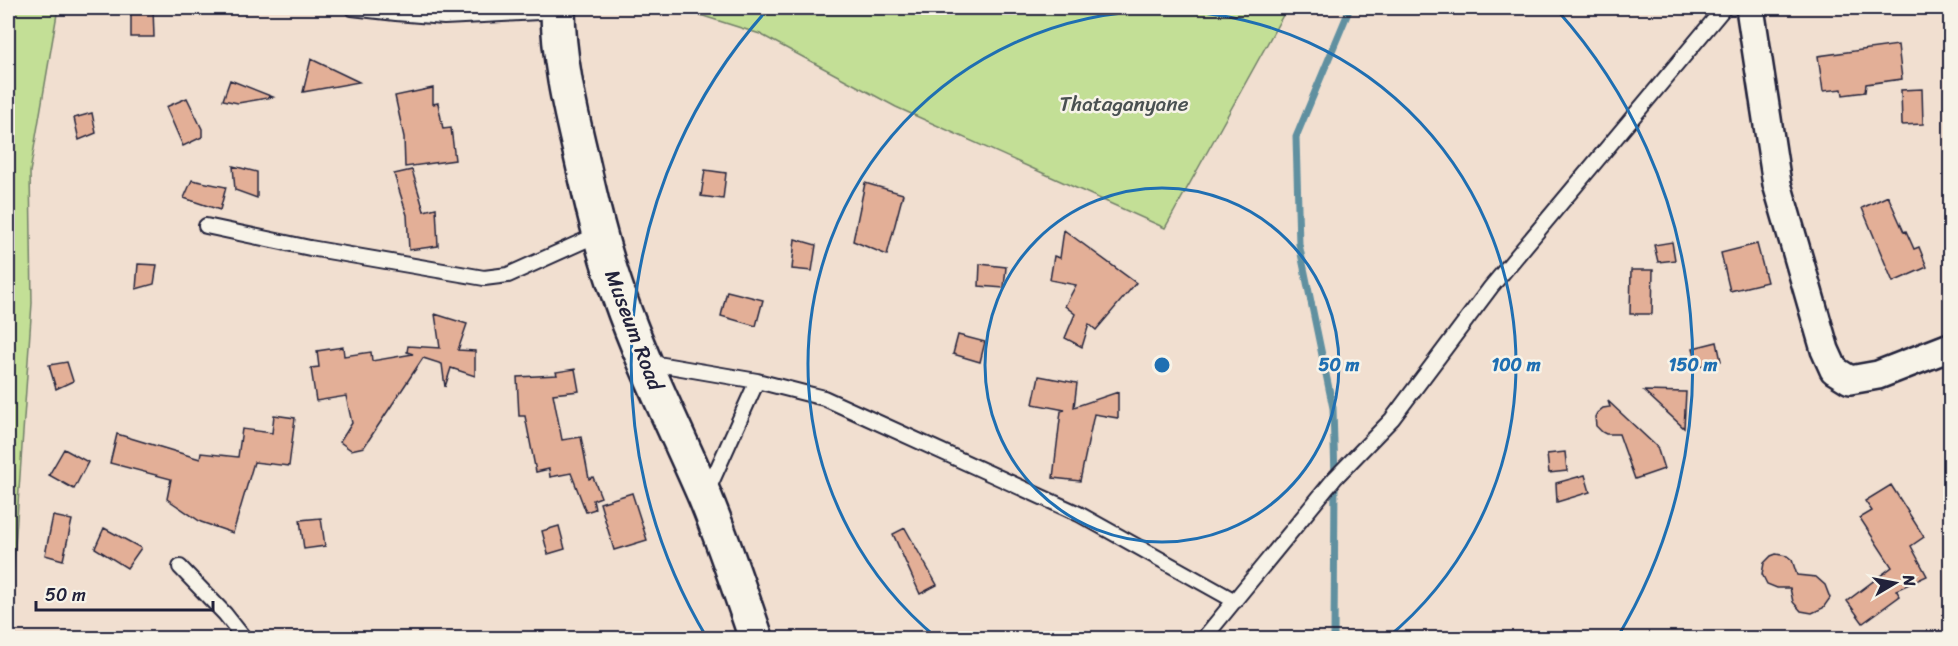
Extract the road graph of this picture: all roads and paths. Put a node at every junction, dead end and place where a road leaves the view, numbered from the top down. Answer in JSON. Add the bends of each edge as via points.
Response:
{"nodes":[{"id":1,"x":352,"y":8,"type":"edge"},
{"id":2,"x":1724,"y":8,"type":"edge"},
{"id":3,"x":1750,"y":8,"type":"edge"},
{"id":4,"x":558,"y":9,"type":"edge"},
{"id":5,"x":394,"y":10,"type":"edge"},
{"id":6,"x":206,"y":226,"type":"dead end"},
{"id":7,"x":599,"y":234,"type":"junction"},
{"id":8,"x":1950,"y":347,"type":"edge"},
{"id":9,"x":643,"y":361,"type":"junction"},
{"id":10,"x":757,"y":381,"type":"junction"},
{"id":11,"x":705,"y":498,"type":"junction"},
{"id":12,"x":180,"y":567,"type":"dead end"},
{"id":13,"x":1234,"y":601,"type":"junction"},
{"id":14,"x":244,"y":639,"type":"edge"},
{"id":15,"x":756,"y":639,"type":"edge"},
{"id":16,"x":1204,"y":639,"type":"edge"}],
"edges":[{"from":1,"to":5,"type":"lane"},
{"from":2,"to":13,"type":"lane","via":[[1491,287],[1392,419],[1335,478]]},
{"from":3,"to":8,"type":"street","via":[[1777,184],[1834,370],[1850,380],[1878,375]]},
{"from":4,"to":5,"type":"lane","via":[[444,17]]},
{"from":4,"to":7,"type":"street","name":"Museum Road","via":[[573,122]]},
{"from":6,"to":7,"type":"lane","via":[[484,278],[508,275]]},
{"from":7,"to":9,"type":"street","name":"Museum Road"},
{"from":9,"to":10,"type":"lane"},
{"from":9,"to":11,"type":"street","name":"Museum Road"},
{"from":10,"to":11,"type":"lane"},
{"from":10,"to":13,"type":"lane","via":[[824,398],[1079,514]]},
{"from":11,"to":15,"type":"street","name":"Museum Road"},
{"from":12,"to":14,"type":"lane"},
{"from":13,"to":16,"type":"lane"}]}
